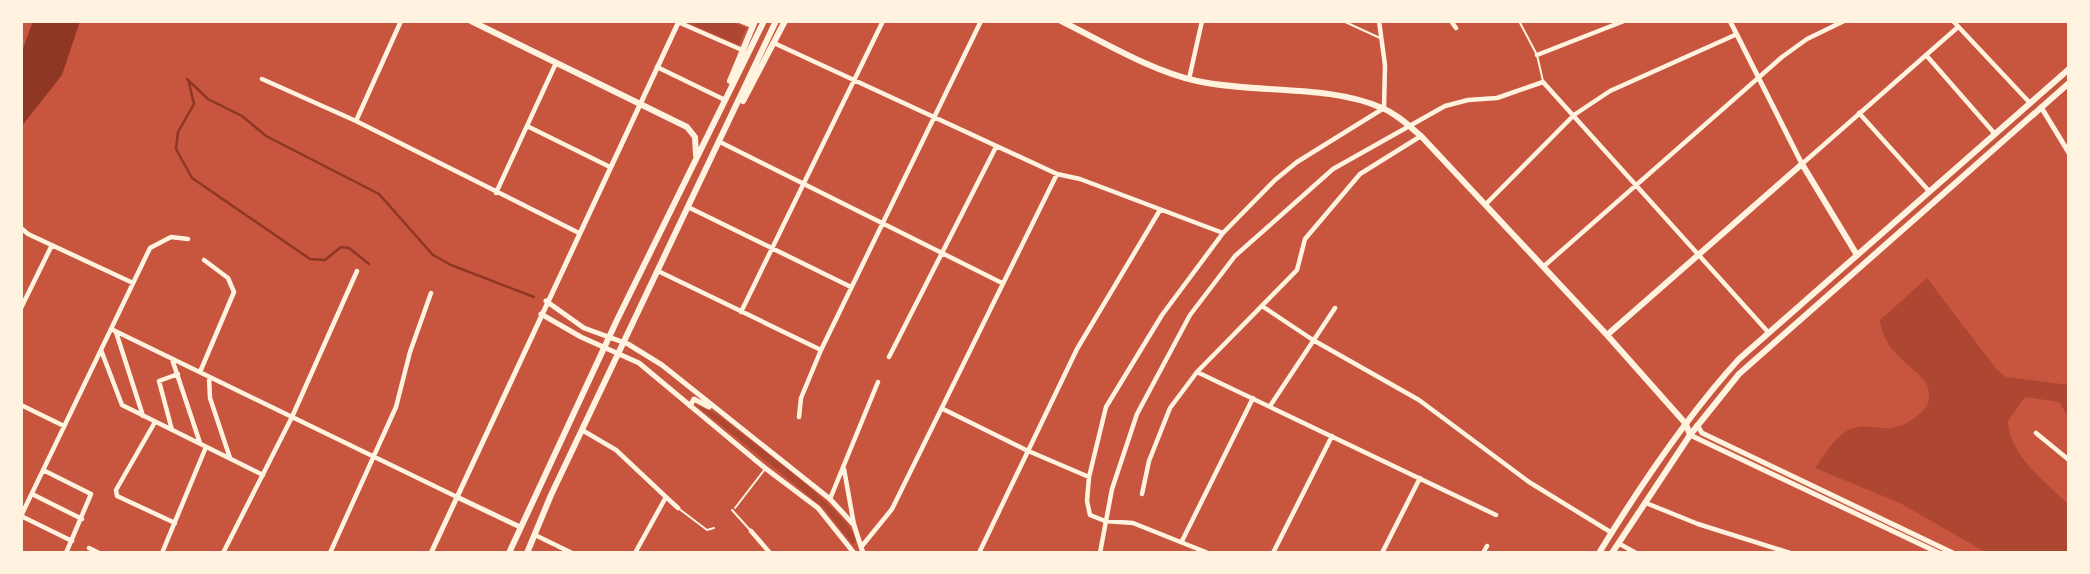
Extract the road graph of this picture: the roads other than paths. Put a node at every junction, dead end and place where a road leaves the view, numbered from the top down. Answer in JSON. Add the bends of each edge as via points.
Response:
{"nodes":[{"id":1,"x":401,"y":21,"type":"edge"},
{"id":2,"x":471,"y":21,"type":"edge"},
{"id":3,"x":740,"y":21,"type":"edge"},
{"id":4,"x":764,"y":21,"type":"edge"},
{"id":5,"x":776,"y":21,"type":"edge"},
{"id":6,"x":785,"y":21,"type":"edge"},
{"id":7,"x":883,"y":21,"type":"edge"},
{"id":8,"x":981,"y":21,"type":"edge"},
{"id":9,"x":1060,"y":21,"type":"edge"},
{"id":10,"x":1202,"y":21,"type":"edge"},
{"id":11,"x":1343,"y":21,"type":"edge"},
{"id":12,"x":1379,"y":21,"type":"edge"},
{"id":13,"x":1451,"y":21,"type":"edge"},
{"id":14,"x":1519,"y":21,"type":"edge"},
{"id":15,"x":1624,"y":21,"type":"edge"},
{"id":16,"x":1730,"y":21,"type":"edge"},
{"id":17,"x":1844,"y":21,"type":"edge"},
{"id":18,"x":1953,"y":21,"type":"edge"},
{"id":19,"x":678,"y":22,"type":"edge"},
{"id":20,"x":754,"y":24,"type":"edge"},
{"id":21,"x":1958,"y":27,"type":"junction"},
{"id":22,"x":1456,"y":28,"type":"dead end"},
{"id":23,"x":1735,"y":35,"type":"junction"},
{"id":24,"x":1382,"y":39,"type":"junction"},
{"id":25,"x":775,"y":43,"type":"junction"},
{"id":26,"x":742,"y":50,"type":"junction"},
{"id":27,"x":1537,"y":55,"type":"junction"},
{"id":28,"x":1926,"y":55,"type":"junction"},
{"id":29,"x":556,"y":63,"type":"junction"},
{"id":30,"x":657,"y":67,"type":"junction"},
{"id":31,"x":2069,"y":69,"type":"edge"},
{"id":32,"x":262,"y":79,"type":"dead end"},
{"id":33,"x":1189,"y":79,"type":"junction"},
{"id":34,"x":1758,"y":79,"type":"junction"},
{"id":35,"x":854,"y":81,"type":"junction"},
{"id":36,"x":1543,"y":82,"type":"junction"},
{"id":37,"x":2069,"y":83,"type":"edge"},
{"id":38,"x":725,"y":100,"type":"junction"},
{"id":39,"x":2030,"y":103,"type":"junction"},
{"id":40,"x":640,"y":105,"type":"junction"},
{"id":41,"x":2041,"y":107,"type":"junction"},
{"id":42,"x":1384,"y":108,"type":"junction"},
{"id":43,"x":1859,"y":113,"type":"junction"},
{"id":44,"x":1574,"y":115,"type":"junction"},
{"id":45,"x":934,"y":118,"type":"junction"},
{"id":46,"x":356,"y":121,"type":"junction"},
{"id":47,"x":527,"y":126,"type":"junction"},
{"id":48,"x":1410,"y":127,"type":"junction"},
{"id":49,"x":1995,"y":134,"type":"junction"},
{"id":50,"x":1421,"y":136,"type":"junction"},
{"id":51,"x":720,"y":142,"type":"junction"},
{"id":52,"x":996,"y":147,"type":"junction"},
{"id":53,"x":2069,"y":153,"type":"edge"},
{"id":54,"x":696,"y":157,"type":"junction"},
{"id":55,"x":1802,"y":164,"type":"junction"},
{"id":56,"x":610,"y":167,"type":"junction"},
{"id":57,"x":1057,"y":174,"type":"junction"},
{"id":58,"x":803,"y":183,"type":"junction"},
{"id":59,"x":1638,"y":186,"type":"junction"},
{"id":60,"x":1929,"y":191,"type":"junction"},
{"id":61,"x":496,"y":193,"type":"junction"},
{"id":62,"x":1485,"y":205,"type":"junction"},
{"id":63,"x":688,"y":207,"type":"junction"},
{"id":64,"x":1160,"y":210,"type":"junction"},
{"id":65,"x":883,"y":223,"type":"junction"},
{"id":66,"x":21,"y":228,"type":"edge"},
{"id":67,"x":579,"y":233,"type":"junction"},
{"id":68,"x":1223,"y":233,"type":"junction"},
{"id":69,"x":188,"y":239,"type":"dead end"},
{"id":70,"x":52,"y":245,"type":"junction"},
{"id":71,"x":772,"y":248,"type":"junction"},
{"id":72,"x":941,"y":252,"type":"junction"},
{"id":73,"x":1701,"y":254,"type":"junction"},
{"id":74,"x":1857,"y":255,"type":"junction"},
{"id":75,"x":204,"y":260,"type":"dead end"},
{"id":76,"x":1543,"y":267,"type":"junction"},
{"id":77,"x":357,"y":271,"type":"dead end"},
{"id":78,"x":658,"y":271,"type":"junction"},
{"id":79,"x":133,"y":283,"type":"junction"},
{"id":80,"x":1002,"y":283,"type":"junction"},
{"id":81,"x":851,"y":288,"type":"junction"},
{"id":82,"x":431,"y":293,"type":"dead end"},
{"id":83,"x":547,"y":301,"type":"junction"},
{"id":84,"x":1262,"y":306,"type":"junction"},
{"id":85,"x":21,"y":308,"type":"edge"},
{"id":86,"x":1335,"y":308,"type":"dead end"},
{"id":87,"x":741,"y":312,"type":"junction"},
{"id":88,"x":541,"y":314,"type":"junction"},
{"id":89,"x":113,"y":330,"type":"junction"},
{"id":90,"x":1769,"y":332,"type":"junction"},
{"id":91,"x":1607,"y":335,"type":"junction"},
{"id":92,"x":1313,"y":340,"type":"junction"},
{"id":93,"x":101,"y":350,"type":"junction"},
{"id":94,"x":821,"y":350,"type":"junction"},
{"id":95,"x":889,"y":357,"type":"dead end"},
{"id":96,"x":173,"y":359,"type":"junction"},
{"id":97,"x":200,"y":372,"type":"junction"},
{"id":98,"x":1198,"y":372,"type":"junction"},
{"id":99,"x":179,"y":374,"type":"junction"},
{"id":100,"x":209,"y":377,"type":"junction"},
{"id":101,"x":878,"y":382,"type":"dead end"},
{"id":102,"x":1253,"y":398,"type":"junction"},
{"id":103,"x":21,"y":405,"type":"edge"},
{"id":104,"x":690,"y":406,"type":"junction"},
{"id":105,"x":1269,"y":406,"type":"junction"},
{"id":106,"x":712,"y":408,"type":"junction"},
{"id":107,"x":943,"y":409,"type":"junction"},
{"id":108,"x":144,"y":416,"type":"junction"},
{"id":109,"x":292,"y":417,"type":"junction"},
{"id":110,"x":799,"y":418,"type":"dead end"},
{"id":111,"x":155,"y":422,"type":"junction"},
{"id":112,"x":1686,"y":424,"type":"junction"},
{"id":113,"x":1697,"y":425,"type":"junction"},
{"id":114,"x":64,"y":426,"type":"junction"},
{"id":115,"x":582,"y":430,"type":"junction"},
{"id":116,"x":173,"y":431,"type":"junction"},
{"id":117,"x":2036,"y":433,"type":"dead end"},
{"id":118,"x":1690,"y":435,"type":"junction"},
{"id":119,"x":1332,"y":436,"type":"junction"},
{"id":120,"x":200,"y":444,"type":"junction"},
{"id":121,"x":206,"y":447,"type":"junction"},
{"id":122,"x":1026,"y":450,"type":"junction"},
{"id":123,"x":374,"y":457,"type":"junction"},
{"id":124,"x":231,"y":459,"type":"junction"},
{"id":125,"x":2069,"y":460,"type":"edge"},
{"id":126,"x":765,"y":468,"type":"junction"},
{"id":127,"x":844,"y":468,"type":"junction"},
{"id":128,"x":43,"y":470,"type":"junction"},
{"id":129,"x":263,"y":475,"type":"junction"},
{"id":130,"x":1089,"y":477,"type":"junction"},
{"id":131,"x":1420,"y":478,"type":"junction"},
{"id":132,"x":32,"y":494,"type":"junction"},
{"id":133,"x":1142,"y":494,"type":"dead end"},
{"id":134,"x":457,"y":497,"type":"junction"},
{"id":135,"x":666,"y":497,"type":"junction"},
{"id":136,"x":830,"y":499,"type":"junction"},
{"id":137,"x":1645,"y":502,"type":"junction"},
{"id":138,"x":678,"y":508,"type":"joint"},
{"id":139,"x":1496,"y":515,"type":"dead end"},
{"id":140,"x":21,"y":516,"type":"edge"},
{"id":141,"x":82,"y":519,"type":"junction"},
{"id":142,"x":1105,"y":522,"type":"junction"},
{"id":143,"x":175,"y":523,"type":"junction"},
{"id":144,"x":854,"y":525,"type":"junction"},
{"id":145,"x":520,"y":527,"type":"junction"},
{"id":146,"x":714,"y":528,"type":"dead end"},
{"id":147,"x":751,"y":531,"type":"joint"},
{"id":148,"x":1612,"y":533,"type":"junction"},
{"id":149,"x":534,"y":534,"type":"junction"},
{"id":150,"x":72,"y":541,"type":"junction"},
{"id":151,"x":1182,"y":541,"type":"junction"},
{"id":152,"x":1618,"y":543,"type":"junction"},
{"id":153,"x":1487,"y":546,"type":"dead end"},
{"id":154,"x":1771,"y":547,"type":"junction"},
{"id":155,"x":89,"y":548,"type":"dead end"},
{"id":156,"x":863,"y":550,"type":"edge"},
{"id":157,"x":66,"y":553,"type":"edge"},
{"id":158,"x":99,"y":553,"type":"edge"},
{"id":159,"x":162,"y":553,"type":"edge"},
{"id":160,"x":223,"y":553,"type":"edge"},
{"id":161,"x":330,"y":553,"type":"edge"},
{"id":162,"x":431,"y":553,"type":"edge"},
{"id":163,"x":509,"y":553,"type":"edge"},
{"id":164,"x":527,"y":553,"type":"edge"},
{"id":165,"x":572,"y":553,"type":"edge"},
{"id":166,"x":635,"y":553,"type":"edge"},
{"id":167,"x":770,"y":553,"type":"edge"},
{"id":168,"x":855,"y":553,"type":"edge"},
{"id":169,"x":979,"y":553,"type":"edge"},
{"id":170,"x":1100,"y":553,"type":"edge"},
{"id":171,"x":1208,"y":553,"type":"edge"},
{"id":172,"x":1273,"y":553,"type":"edge"},
{"id":173,"x":1382,"y":553,"type":"edge"},
{"id":174,"x":1483,"y":553,"type":"edge"},
{"id":175,"x":1600,"y":553,"type":"edge"},
{"id":176,"x":1612,"y":553,"type":"edge"},
{"id":177,"x":1636,"y":553,"type":"edge"},
{"id":178,"x":1769,"y":553,"type":"edge"},
{"id":179,"x":1790,"y":553,"type":"edge"},
{"id":180,"x":1939,"y":553,"type":"edge"},
{"id":181,"x":1953,"y":553,"type":"edge"}],
"edges":[{"from":1,"to":46,"type":"street"},
{"from":2,"to":29,"type":"main road"},
{"from":3,"to":20,"type":"street"},
{"from":4,"to":38,"type":"main road"},
{"from":5,"to":51,"type":"main road"},
{"from":6,"to":25,"type":"main road"},
{"from":7,"to":35,"type":"street"},
{"from":8,"to":45,"type":"street"},
{"from":9,"to":33,"type":"main road"},
{"from":10,"to":33,"type":"street"},
{"from":11,"to":24,"type":"lane"},
{"from":12,"to":24,"type":"street"},
{"from":13,"to":22,"type":"street"},
{"from":14,"to":27,"type":"lane"},
{"from":15,"to":27,"type":"street"},
{"from":16,"to":23,"type":"street"},
{"from":17,"to":34,"type":"street","via":[[1807,39]]},
{"from":18,"to":21,"type":"street"},
{"from":19,"to":26,"type":"street"},
{"from":19,"to":30,"type":"street"},
{"from":20,"to":26,"type":"main road"},
{"from":21,"to":28,"type":"street"},
{"from":21,"to":39,"type":"street"},
{"from":23,"to":34,"type":"street"},
{"from":23,"to":44,"type":"street","via":[[1610,92]]},
{"from":24,"to":42,"type":"street"},
{"from":25,"to":35,"type":"street"},
{"from":25,"to":51,"type":"main road"},
{"from":26,"to":38,"type":"main road"},
{"from":27,"to":36,"type":"lane"},
{"from":28,"to":43,"type":"street"},
{"from":28,"to":49,"type":"street"},
{"from":29,"to":40,"type":"main road"},
{"from":29,"to":47,"type":"street"},
{"from":30,"to":38,"type":"street"},
{"from":30,"to":40,"type":"street"},
{"from":31,"to":39,"type":"main road"},
{"from":32,"to":46,"type":"street"},
{"from":33,"to":42,"type":"main road","via":[[1349,98]]},
{"from":34,"to":55,"type":"street"},
{"from":34,"to":59,"type":"street"},
{"from":35,"to":45,"type":"street"},
{"from":35,"to":58,"type":"street"},
{"from":36,"to":44,"type":"street"},
{"from":36,"to":48,"type":"street","via":[[1497,98],[1445,106]]},
{"from":37,"to":41,"type":"main road"},
{"from":38,"to":54,"type":"main road"},
{"from":39,"to":49,"type":"main road"},
{"from":40,"to":54,"type":"main road","via":[[689,129],[695,137]]},
{"from":40,"to":56,"type":"street"},
{"from":41,"to":53,"type":"street"},
{"from":41,"to":113,"type":"main road","via":[[1739,374]]},
{"from":42,"to":48,"type":"main road"},
{"from":42,"to":68,"type":"street","via":[[1297,162]]},
{"from":43,"to":55,"type":"street"},
{"from":43,"to":60,"type":"street"},
{"from":44,"to":59,"type":"street"},
{"from":44,"to":62,"type":"street"},
{"from":45,"to":52,"type":"street"},
{"from":45,"to":65,"type":"street"},
{"from":46,"to":61,"type":"street"},
{"from":47,"to":56,"type":"street"},
{"from":47,"to":61,"type":"street"},
{"from":48,"to":50,"type":"main road"},
{"from":48,"to":142,"type":"street","via":[[1333,169],[1251,240],[1210,286],[1137,414]]},
{"from":49,"to":60,"type":"main road"},
{"from":50,"to":62,"type":"main road"},
{"from":50,"to":84,"type":"street","via":[[1360,174],[1305,239],[1297,270]]},
{"from":51,"to":58,"type":"street"},
{"from":51,"to":63,"type":"main road"},
{"from":52,"to":57,"type":"street"},
{"from":52,"to":72,"type":"street"},
{"from":54,"to":145,"type":"main road"},
{"from":55,"to":73,"type":"main road"},
{"from":55,"to":74,"type":"main road"},
{"from":56,"to":67,"type":"street"},
{"from":57,"to":64,"type":"street"},
{"from":57,"to":80,"type":"street"},
{"from":58,"to":65,"type":"street"},
{"from":58,"to":71,"type":"street"},
{"from":59,"to":73,"type":"street"},
{"from":59,"to":76,"type":"street"},
{"from":60,"to":74,"type":"main road"},
{"from":61,"to":67,"type":"street"},
{"from":62,"to":76,"type":"main road"},
{"from":63,"to":71,"type":"street"},
{"from":63,"to":78,"type":"main road"},
{"from":64,"to":68,"type":"street"},
{"from":64,"to":122,"type":"street","via":[[1077,349]]},
{"from":65,"to":72,"type":"street"},
{"from":65,"to":81,"type":"street"},
{"from":66,"to":70,"type":"street"},
{"from":67,"to":83,"type":"street"},
{"from":68,"to":130,"type":"street","via":[[1112,393]]},
{"from":69,"to":79,"type":"street","via":[[171,237],[150,248]]},
{"from":70,"to":79,"type":"street"},
{"from":70,"to":85,"type":"street"},
{"from":71,"to":81,"type":"street"},
{"from":71,"to":87,"type":"street"},
{"from":72,"to":80,"type":"street"},
{"from":72,"to":95,"type":"street"},
{"from":73,"to":90,"type":"street"},
{"from":73,"to":91,"type":"main road"},
{"from":74,"to":90,"type":"main road"},
{"from":75,"to":97,"type":"street","via":[[228,278],[234,292]]},
{"from":76,"to":91,"type":"main road"},
{"from":77,"to":109,"type":"street"},
{"from":78,"to":87,"type":"street"},
{"from":78,"to":115,"type":"main road"},
{"from":79,"to":89,"type":"street"},
{"from":80,"to":107,"type":"street"},
{"from":81,"to":94,"type":"street"},
{"from":82,"to":123,"type":"street","via":[[396,407]]},
{"from":83,"to":88,"type":"street"},
{"from":83,"to":106,"type":"street","via":[[584,328],[649,356]]},
{"from":84,"to":92,"type":"street"},
{"from":84,"to":98,"type":"street"},
{"from":86,"to":92,"type":"street"},
{"from":87,"to":94,"type":"street"},
{"from":88,"to":104,"type":"street","via":[[633,358]]},
{"from":88,"to":134,"type":"street"},
{"from":89,"to":93,"type":"street"},
{"from":89,"to":96,"type":"street"},
{"from":89,"to":108,"type":"street"},
{"from":90,"to":112,"type":"main road","via":[[1713,387]]},
{"from":91,"to":112,"type":"main road"},
{"from":92,"to":105,"type":"street"},
{"from":92,"to":148,"type":"street","via":[[1419,400],[1529,482]]},
{"from":93,"to":108,"type":"street","via":[[116,395],[126,408]]},
{"from":93,"to":114,"type":"street"},
{"from":94,"to":110,"type":"street","via":[[800,398]]},
{"from":96,"to":97,"type":"street"},
{"from":96,"to":99,"type":"street"},
{"from":97,"to":100,"type":"street"},
{"from":98,"to":102,"type":"street"},
{"from":98,"to":133,"type":"street","via":[[1170,408],[1149,461]]},
{"from":99,"to":116,"type":"street","via":[[159,381]]},
{"from":99,"to":120,"type":"street"},
{"from":100,"to":109,"type":"street"},
{"from":100,"to":124,"type":"street","via":[[210,398]]},
{"from":101,"to":127,"type":"street"},
{"from":102,"to":105,"type":"street"},
{"from":102,"to":151,"type":"street"},
{"from":103,"to":114,"type":"street"},
{"from":104,"to":106,"type":"street","via":[[694,399]]},
{"from":104,"to":126,"type":"street"},
{"from":105,"to":119,"type":"street"},
{"from":106,"to":136,"type":"street"},
{"from":107,"to":122,"type":"street"},
{"from":107,"to":156,"type":"street","via":[[892,509]]},
{"from":108,"to":111,"type":"street"},
{"from":109,"to":123,"type":"street"},
{"from":109,"to":129,"type":"street"},
{"from":111,"to":116,"type":"street"},
{"from":111,"to":143,"type":"street","via":[[116,490],[117,496]]},
{"from":112,"to":113,"type":"main road"},
{"from":112,"to":118,"type":"main road"},
{"from":112,"to":148,"type":"main road"},
{"from":113,"to":118,"type":"main road"},
{"from":113,"to":181,"type":"street","via":[[1702,433]]},
{"from":114,"to":128,"type":"street"},
{"from":115,"to":135,"type":"street","via":[[616,450]]},
{"from":115,"to":149,"type":"main road"},
{"from":116,"to":120,"type":"street"},
{"from":117,"to":125,"type":"street"},
{"from":118,"to":137,"type":"main road"},
{"from":118,"to":180,"type":"street"},
{"from":119,"to":131,"type":"street"},
{"from":119,"to":172,"type":"street"},
{"from":120,"to":121,"type":"street"},
{"from":121,"to":124,"type":"street"},
{"from":121,"to":143,"type":"street"},
{"from":122,"to":130,"type":"street"},
{"from":122,"to":169,"type":"street"},
{"from":123,"to":134,"type":"street"},
{"from":123,"to":161,"type":"street"},
{"from":124,"to":129,"type":"street"},
{"from":126,"to":147,"type":"lane","via":[[733,509]]},
{"from":126,"to":168,"type":"street","via":[[824,513]]},
{"from":127,"to":136,"type":"street"},
{"from":127,"to":144,"type":"street"},
{"from":128,"to":132,"type":"street"},
{"from":128,"to":141,"type":"street","via":[[91,494]]},
{"from":129,"to":160,"type":"street"},
{"from":130,"to":142,"type":"street","via":[[1088,510]]},
{"from":131,"to":139,"type":"street"},
{"from":131,"to":173,"type":"street"},
{"from":132,"to":140,"type":"street"},
{"from":132,"to":141,"type":"street"},
{"from":134,"to":145,"type":"street"},
{"from":134,"to":162,"type":"street"},
{"from":135,"to":138,"type":"street"},
{"from":135,"to":166,"type":"street"},
{"from":136,"to":144,"type":"street"},
{"from":137,"to":152,"type":"main road"},
{"from":137,"to":154,"type":"street"},
{"from":138,"to":146,"type":"lane","via":[[709,531]]},
{"from":140,"to":150,"type":"street"},
{"from":141,"to":150,"type":"street"},
{"from":142,"to":151,"type":"street","via":[[1133,523]]},
{"from":142,"to":170,"type":"street"},
{"from":143,"to":159,"type":"street"},
{"from":144,"to":156,"type":"street"},
{"from":145,"to":163,"type":"main road"},
{"from":147,"to":167,"type":"street"},
{"from":148,"to":175,"type":"main road"},
{"from":149,"to":164,"type":"main road"},
{"from":149,"to":165,"type":"street"},
{"from":150,"to":157,"type":"street"},
{"from":151,"to":171,"type":"street"},
{"from":152,"to":176,"type":"main road"},
{"from":152,"to":177,"type":"street"},
{"from":153,"to":174,"type":"street"},
{"from":154,"to":178,"type":"street"},
{"from":154,"to":179,"type":"street"},
{"from":155,"to":158,"type":"street"}]}
